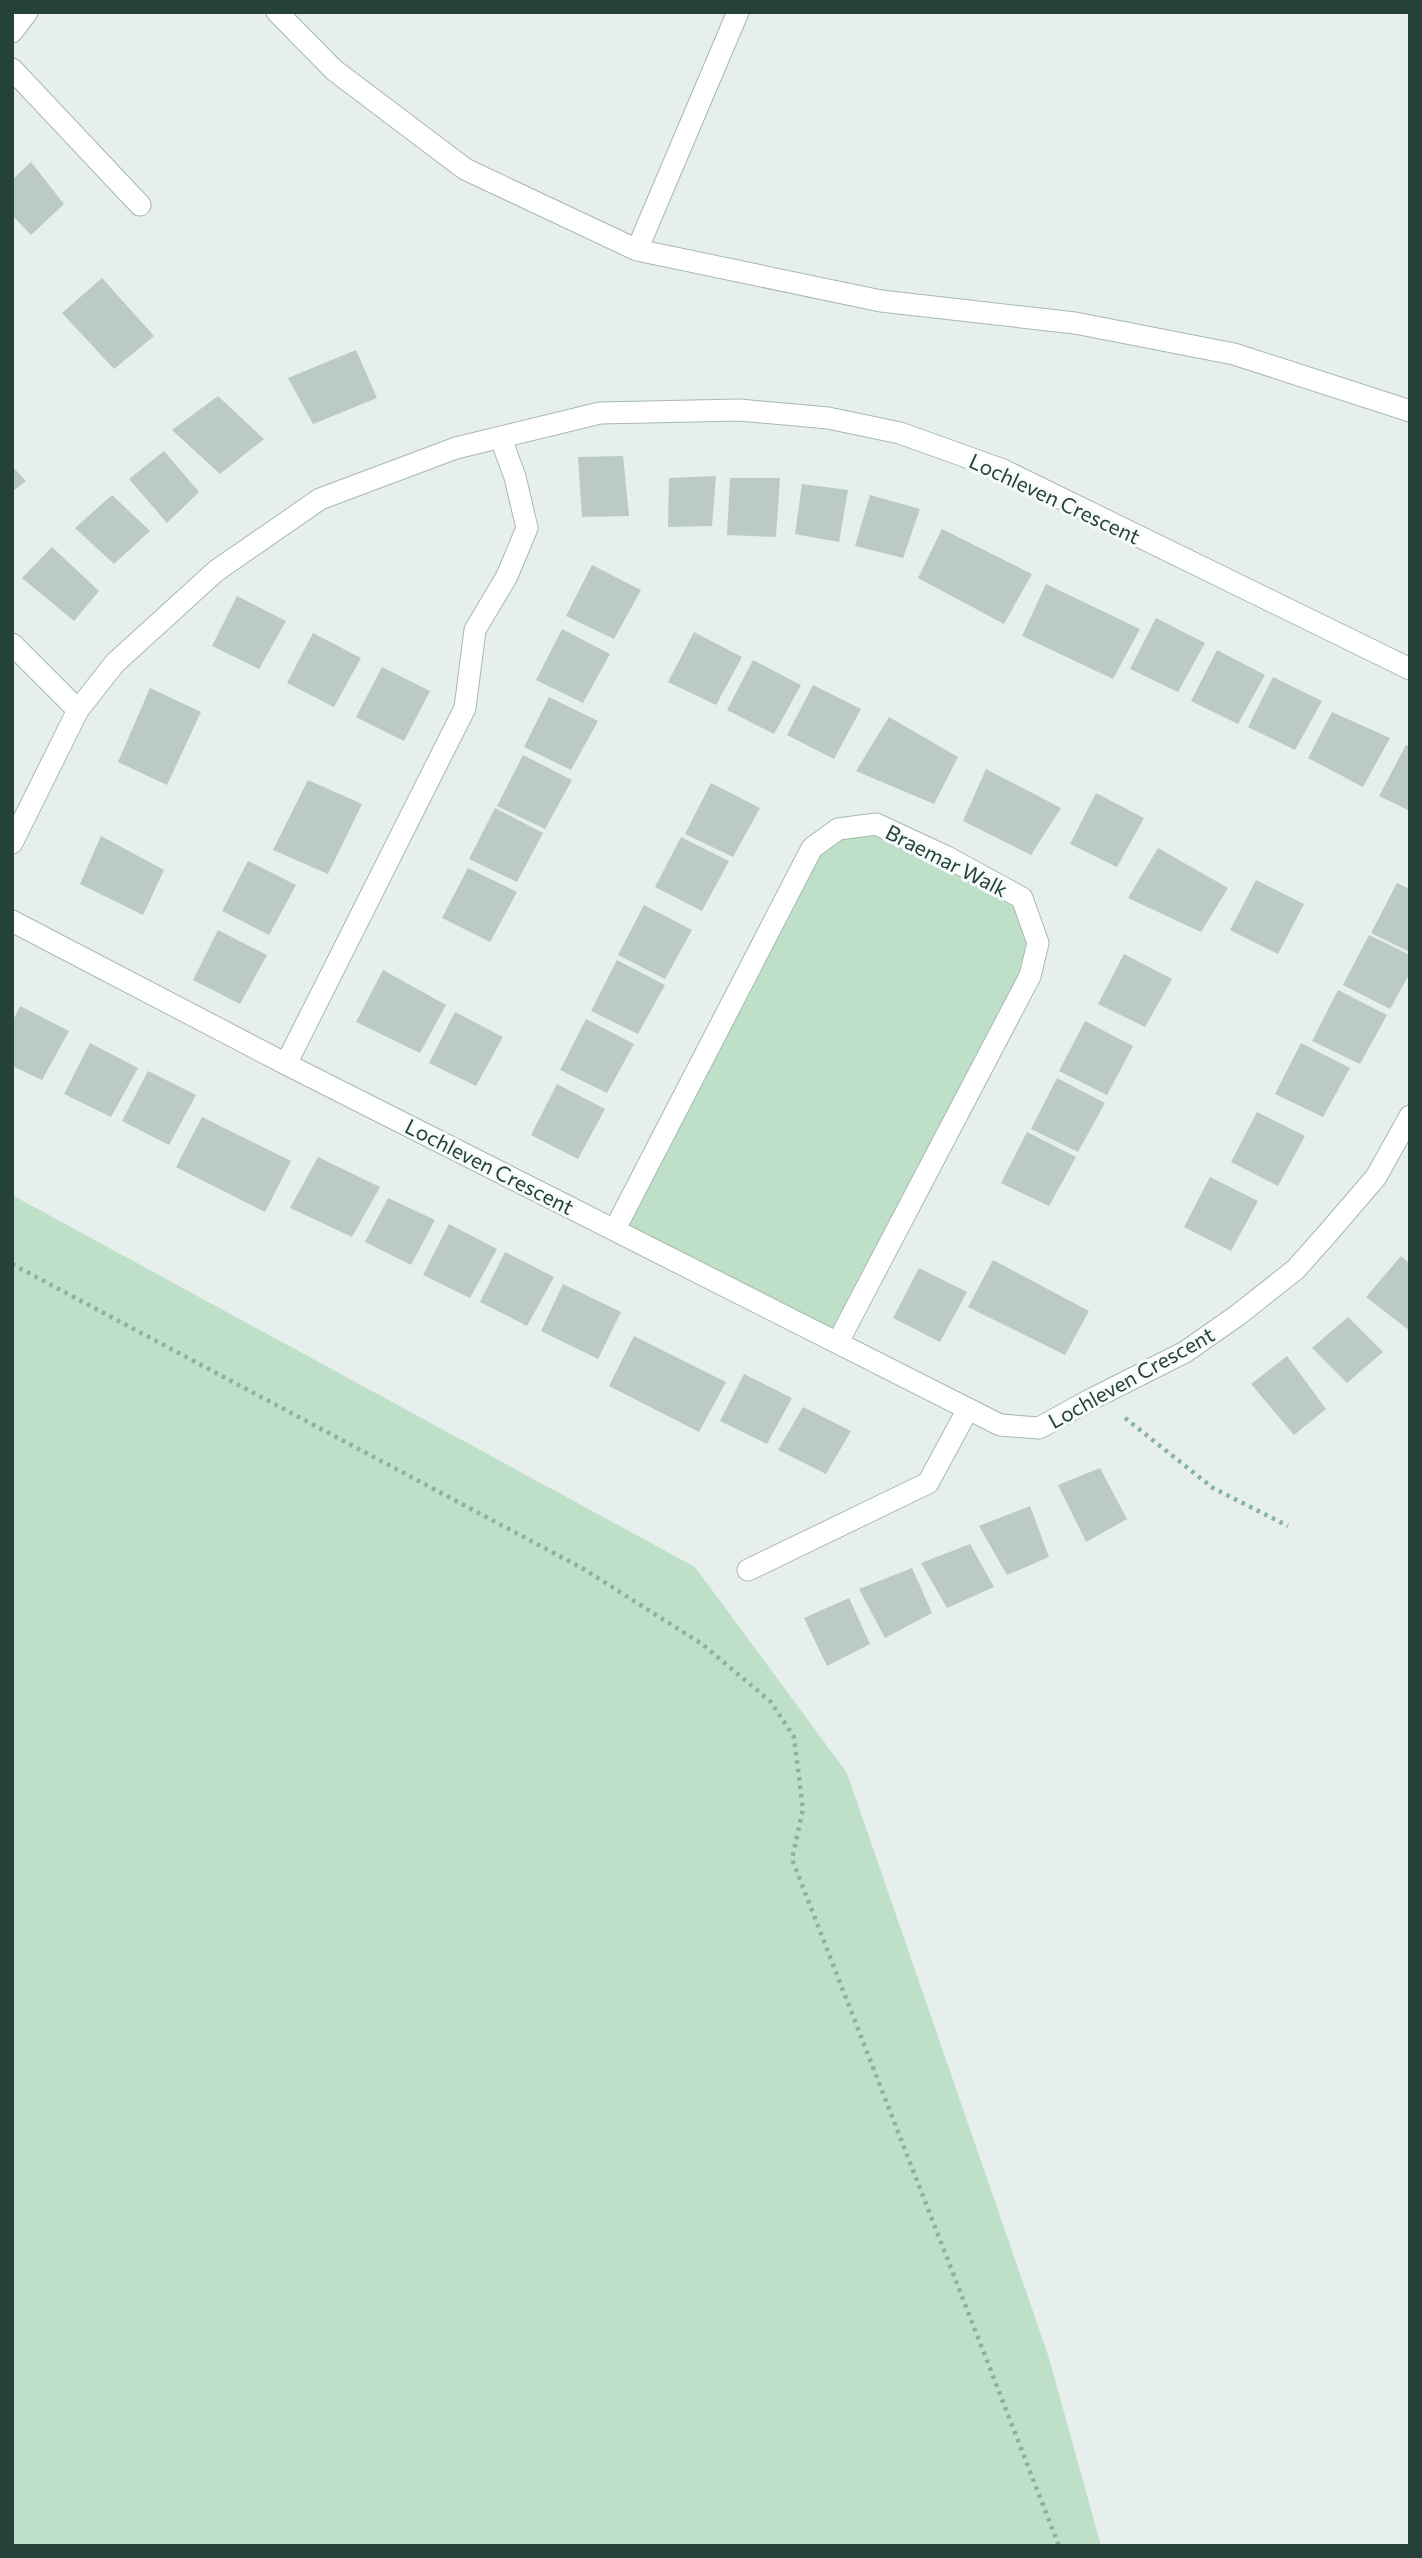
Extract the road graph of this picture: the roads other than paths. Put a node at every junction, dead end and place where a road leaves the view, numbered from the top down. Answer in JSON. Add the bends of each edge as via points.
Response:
{"nodes":[{"id":1,"x":27,"y":12,"type":"edge"},
{"id":2,"x":277,"y":12,"type":"edge"},
{"id":3,"x":738,"y":12,"type":"edge"},
{"id":4,"x":12,"y":32,"type":"edge"},
{"id":5,"x":12,"y":69,"type":"edge"},
{"id":6,"x":140,"y":205,"type":"dead end"},
{"id":7,"x":637,"y":250,"type":"junction"},
{"id":8,"x":1410,"y":411,"type":"edge"},
{"id":9,"x":501,"y":439,"type":"junction"},
{"id":10,"x":12,"y":644,"type":"edge"},
{"id":11,"x":1410,"y":669,"type":"edge"},
{"id":12,"x":78,"y":710,"type":"junction"},
{"id":13,"x":12,"y":843,"type":"edge"},
{"id":14,"x":12,"y":921,"type":"edge"},
{"id":15,"x":286,"y":1065,"type":"junction"},
{"id":16,"x":1410,"y":1116,"type":"edge"},
{"id":17,"x":615,"y":1229,"type":"junction"},
{"id":18,"x":838,"y":1342,"type":"junction"},
{"id":19,"x":968,"y":1409,"type":"junction"},
{"id":20,"x":748,"y":1570,"type":"dead end"}],
"edges":[{"from":1,"to":4,"type":"street"},
{"from":2,"to":7,"type":"street","via":[[334,70],[465,169]]},
{"from":3,"to":7,"type":"street"},
{"from":5,"to":6,"type":"street"},
{"from":7,"to":8,"type":"street","via":[[881,301],[1075,323],[1234,354]]},
{"from":9,"to":11,"type":"street","name":"Lochleven Crescent","via":[[600,413],[725,411],[828,418],[900,433],[1003,470]]},
{"from":9,"to":12,"type":"street","name":"Lochleven Crescent","via":[[456,448],[320,499],[216,571],[114,663]]},
{"from":9,"to":15,"type":"street","via":[[527,528],[507,576],[475,630],[465,708]]},
{"from":10,"to":12,"type":"street"},
{"from":12,"to":13,"type":"street","name":"Lochleven Crescent"},
{"from":14,"to":15,"type":"street","name":"Lochleven Crescent"},
{"from":15,"to":17,"type":"street","name":"Lochleven Crescent"},
{"from":16,"to":19,"type":"street","name":"Lochleven Crescent","via":[[1376,1177],[1296,1269],[1185,1352],[1039,1428],[1000,1425]]},
{"from":17,"to":18,"type":"street","name":"Lochleven Crescent"},
{"from":17,"to":18,"type":"street","name":"Braemar Walk","via":[[812,848],[838,830],[876,824],[947,858],[1022,898],[1038,943],[1030,976]]},
{"from":18,"to":19,"type":"street","name":"Lochleven Crescent"},
{"from":19,"to":20,"type":"street","via":[[928,1483]]}]}
